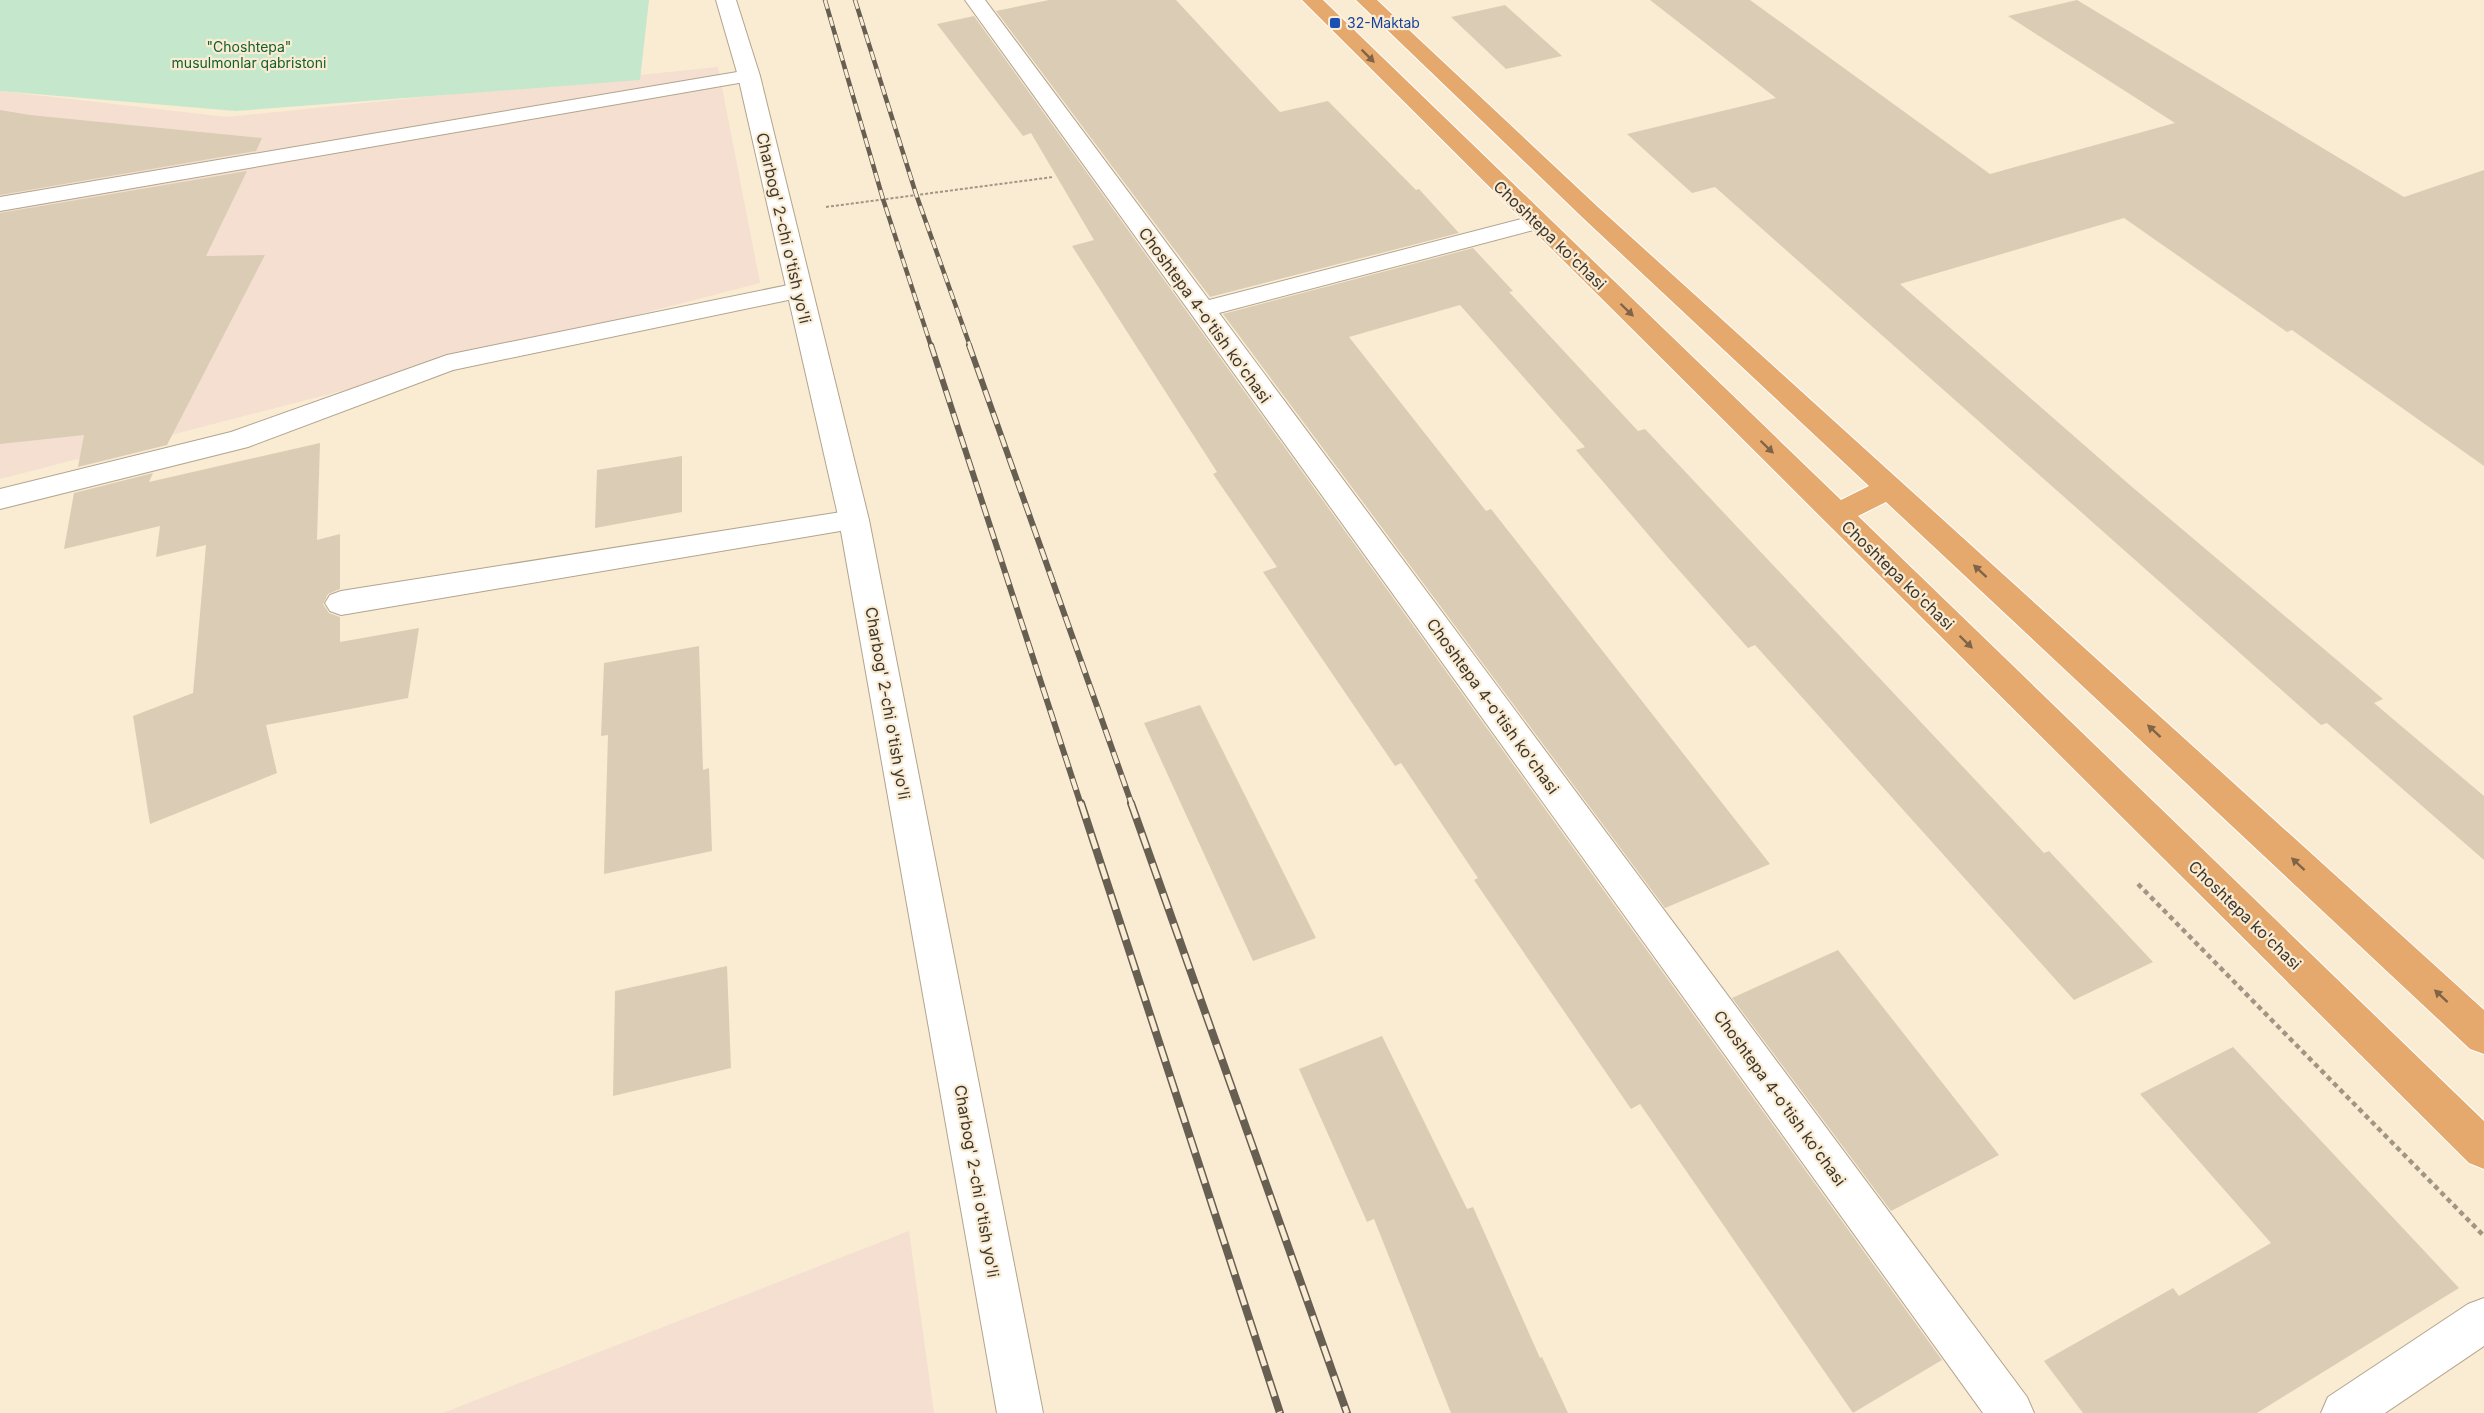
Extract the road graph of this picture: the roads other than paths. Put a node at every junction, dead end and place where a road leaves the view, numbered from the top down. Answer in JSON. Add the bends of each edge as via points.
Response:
{"nodes":[{"id":1,"x":726,"y":0,"type":"edge"},
{"id":2,"x":975,"y":0,"type":"edge"},
{"id":3,"x":1312,"y":0,"type":"edge"},
{"id":4,"x":1366,"y":0,"type":"edge"},
{"id":5,"x":749,"y":76,"type":"junction"},
{"id":6,"x":0,"y":204,"type":"edge"},
{"id":7,"x":1536,"y":222,"type":"junction"},
{"id":8,"x":798,"y":291,"type":"junction"},
{"id":9,"x":1202,"y":310,"type":"junction"},
{"id":10,"x":1891,"y":488,"type":"junction"},
{"id":11,"x":0,"y":499,"type":"edge"},
{"id":12,"x":1836,"y":514,"type":"junction"},
{"id":13,"x":854,"y":520,"type":"junction"},
{"id":14,"x":341,"y":603,"type":"dead end"},
{"id":15,"x":2484,"y":1036,"type":"edge"},
{"id":16,"x":2484,"y":1149,"type":"edge"},
{"id":17,"x":2484,"y":1320,"type":"edge"},
{"id":18,"x":1020,"y":1413,"type":"edge"},
{"id":19,"x":2010,"y":1413,"type":"edge"},
{"id":20,"x":2344,"y":1413,"type":"edge"}],
"edges":[{"from":1,"to":5,"type":"street","name":"Charbog' 2-chi o'tish yo'li"},
{"from":2,"to":9,"type":"street","name":"Choshtepa 4-o'tish ko'chasi"},
{"from":3,"to":7,"type":"main road","name":"Choshtepa ko'chasi","one_way":true},
{"from":4,"to":10,"type":"main road"},
{"from":5,"to":6,"type":"street"},
{"from":5,"to":8,"type":"street","name":"Charbog' 2-chi o'tish yo'li"},
{"from":7,"to":9,"type":"street"},
{"from":7,"to":12,"type":"main road","name":"Choshtepa ko'chasi","one_way":true},
{"from":8,"to":11,"type":"street","via":[[447,363],[238,440]]},
{"from":8,"to":13,"type":"street","name":"Charbog' 2-chi o'tish yo'li"},
{"from":9,"to":19,"type":"street","name":"Choshtepa 4-o'tish ko'chasi"},
{"from":10,"to":12,"type":"main road"},
{"from":15,"to":10,"type":"main road","one_way":true},
{"from":12,"to":16,"type":"main road","name":"Choshtepa ko'chasi","one_way":true},
{"from":13,"to":14,"type":"street"},
{"from":13,"to":18,"type":"street","name":"Charbog' 2-chi o'tish yo'li"},
{"from":17,"to":20,"type":"street"}]}
